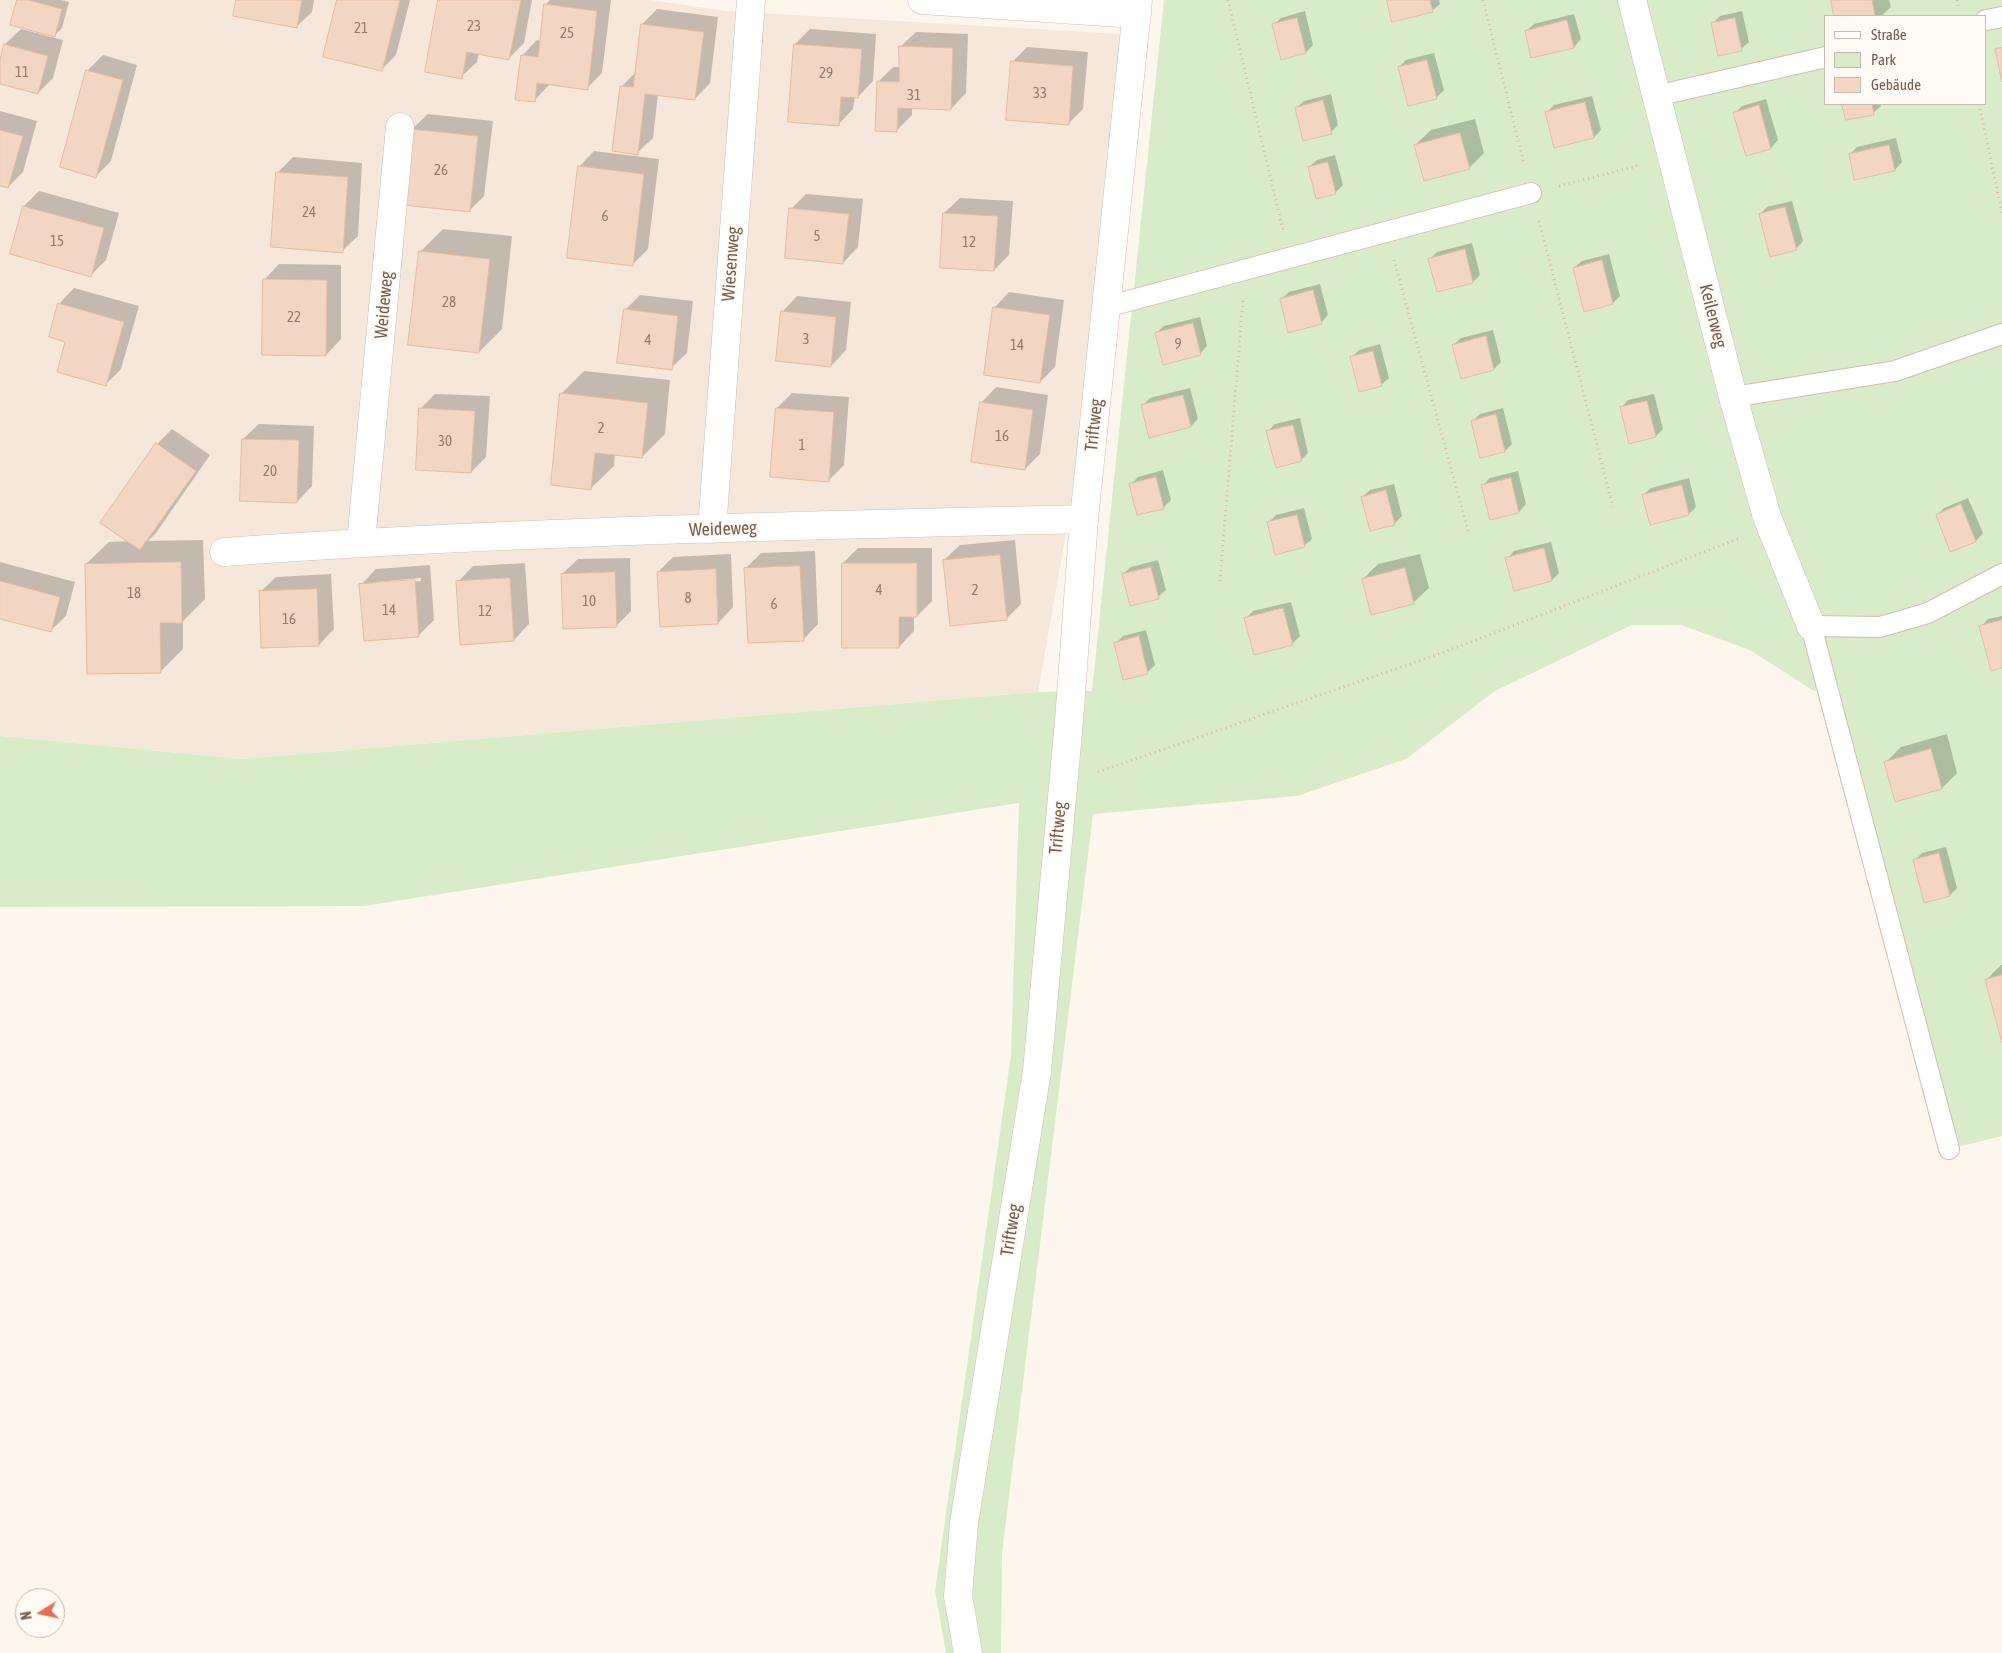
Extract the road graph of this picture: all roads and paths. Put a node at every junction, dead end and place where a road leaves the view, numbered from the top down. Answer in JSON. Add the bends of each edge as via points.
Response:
{"nodes":[{"id":1,"x":751,"y":0,"type":"edge"},
{"id":2,"x":922,"y":0,"type":"edge"},
{"id":3,"x":1228,"y":0,"type":"edge"},
{"id":4,"x":1483,"y":0,"type":"edge"},
{"id":5,"x":1632,"y":0,"type":"edge"},
{"id":6,"x":1137,"y":7,"type":"edge"},
{"id":7,"x":2002,"y":17,"type":"edge"},
{"id":8,"x":1987,"y":20,"type":"edge"},
{"id":9,"x":1824,"y":57,"type":"edge"},
{"id":10,"x":1656,"y":96,"type":"junction"},
{"id":11,"x":1979,"y":105,"type":"edge"},
{"id":12,"x":400,"y":127,"type":"dead end"},
{"id":13,"x":1672,"y":157,"type":"junction"},
{"id":14,"x":1531,"y":193,"type":"junction"},
{"id":15,"x":2002,"y":213,"type":"edge"},
{"id":16,"x":1386,"y":232,"type":"junction"},
{"id":17,"x":1290,"y":258,"type":"junction"},
{"id":18,"x":1246,"y":269,"type":"junction"},
{"id":19,"x":1106,"y":307,"type":"junction"},
{"id":20,"x":2002,"y":334,"type":"edge"},
{"id":21,"x":1733,"y":397,"type":"junction"},
{"id":22,"x":1613,"y":507,"type":"dead end"},
{"id":23,"x":1084,"y":519,"type":"junction"},
{"id":24,"x":1771,"y":526,"type":"junction"},
{"id":25,"x":712,"y":529,"type":"junction"},
{"id":26,"x":1469,"y":534,"type":"dead end"},
{"id":27,"x":362,"y":542,"type":"junction"},
{"id":28,"x":224,"y":552,"type":"dead end"},
{"id":29,"x":2002,"y":574,"type":"edge"},
{"id":30,"x":1220,"y":581,"type":"dead end"},
{"id":31,"x":1811,"y":626,"type":"junction"},
{"id":32,"x":1062,"y":785,"type":"junction"},
{"id":33,"x":1949,"y":1149,"type":"dead end"},
{"id":34,"x":968,"y":1653,"type":"edge"}],
"edges":[{"from":1,"to":25,"type":"street","name":"Wiesenweg"},
{"from":2,"to":6,"type":"street"},
{"from":3,"to":17,"type":"path"},
{"from":4,"to":14,"type":"path"},
{"from":5,"to":10,"type":"street","name":"Keilerweg"},
{"from":6,"to":19,"type":"street","name":"Triftweg"},
{"from":7,"to":8,"type":"lane"},
{"from":9,"to":10,"type":"lane"},
{"from":10,"to":13,"type":"street","name":"Keilerweg"},
{"from":11,"to":15,"type":"path"},
{"from":12,"to":27,"type":"street","name":"Weideweg"},
{"from":13,"to":14,"type":"path"},
{"from":13,"to":21,"type":"street","name":"Keilerweg"},
{"from":14,"to":16,"type":"lane"},
{"from":14,"to":22,"type":"path"},
{"from":16,"to":17,"type":"lane"},
{"from":16,"to":26,"type":"path"},
{"from":17,"to":18,"type":"lane"},
{"from":18,"to":19,"type":"lane"},
{"from":18,"to":30,"type":"path"},
{"from":19,"to":23,"type":"street","name":"Triftweg"},
{"from":20,"to":21,"type":"lane","via":[[1894,372]]},
{"from":21,"to":24,"type":"street","name":"Keilerweg"},
{"from":23,"to":25,"type":"street","name":"Weideweg"},
{"from":23,"to":32,"type":"street","name":"Triftweg"},
{"from":24,"to":31,"type":"street","name":"Keilerweg"},
{"from":24,"to":32,"type":"path","via":[[1450,650]]},
{"from":25,"to":27,"type":"street","name":"Weideweg"},
{"from":27,"to":28,"type":"street","name":"Weideweg"},
{"from":29,"to":31,"type":"lane","via":[[1928,613],[1880,627]]},
{"from":31,"to":33,"type":"lane"},
{"from":32,"to":34,"type":"street","name":"Triftweg","via":[[1037,1071],[964,1523],[958,1596]]}]}
